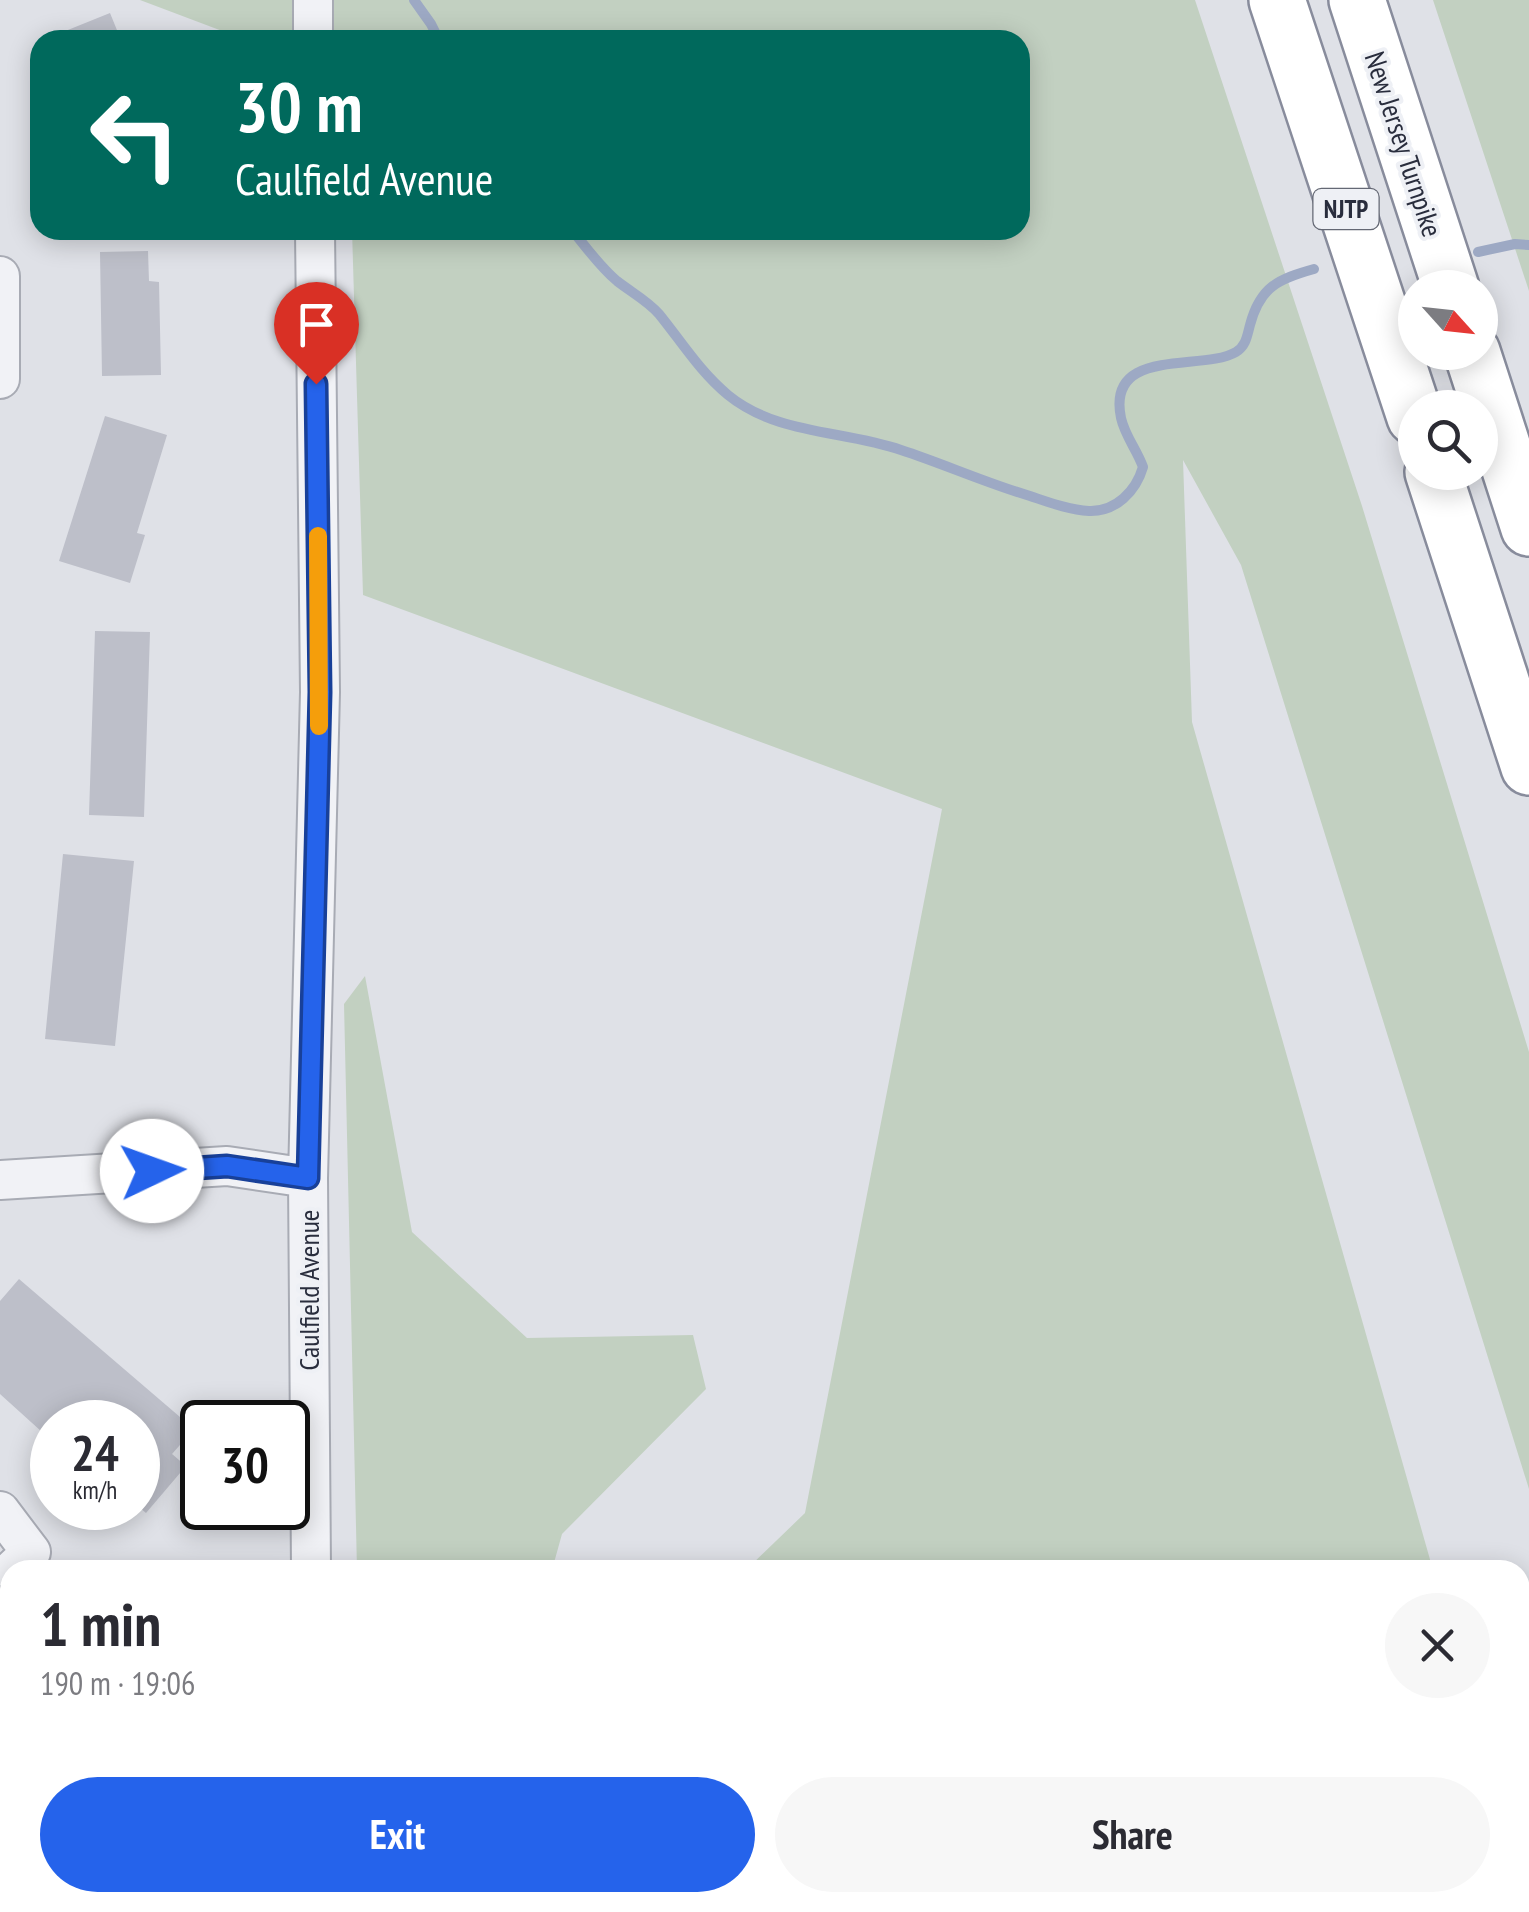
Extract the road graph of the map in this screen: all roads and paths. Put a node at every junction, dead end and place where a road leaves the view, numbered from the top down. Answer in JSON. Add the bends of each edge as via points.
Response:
{"nodes":[{"id":1,"x":312,"y":0,"type":"edge"},
{"id":2,"x":1277,"y":0,"type":"edge"},
{"id":3,"x":1357,"y":0,"type":"edge"},
{"id":4,"x":313,"y":30,"type":"edge"},
{"id":5,"x":315,"y":240,"type":"edge"},
{"id":6,"x":1445,"y":270,"type":"edge"},
{"id":7,"x":0,"y":276,"type":"edge"},
{"id":8,"x":1478,"y":370,"type":"edge"},
{"id":9,"x":0,"y":379,"type":"edge"},
{"id":10,"x":1406,"y":390,"type":"edge"},
{"id":11,"x":1439,"y":490,"type":"edge"},
{"id":12,"x":1529,"y":528,"type":"edge"},
{"id":13,"x":1529,"y":767,"type":"edge"},
{"id":14,"x":308,"y":1178,"type":"junction"},
{"id":15,"x":0,"y":1180,"type":"edge"},
{"id":16,"x":0,"y":1511,"type":"edge"},
{"id":17,"x":23,"y":1560,"type":"edge"},
{"id":18,"x":311,"y":1560,"type":"edge"}],
"edges":[{"from":1,"to":4,"type":"street"},
{"from":2,"to":10,"type":"highway","number":"NJTP"},
{"from":3,"to":6,"type":"highway","name":"New Jersey Turnpike","number":"NJTP"},
{"from":5,"to":14,"type":"street","name":"Caulfield Avenue","via":[[320,692]]},
{"from":7,"to":9,"type":"street"},
{"from":8,"to":12,"type":"highway"},
{"from":11,"to":13,"type":"highway"},
{"from":14,"to":15,"type":"street","via":[[227,1166]]},
{"from":14,"to":18,"type":"street","name":"Caulfield Avenue"},
{"from":16,"to":17,"type":"street","via":[[32,1552]]}]}
